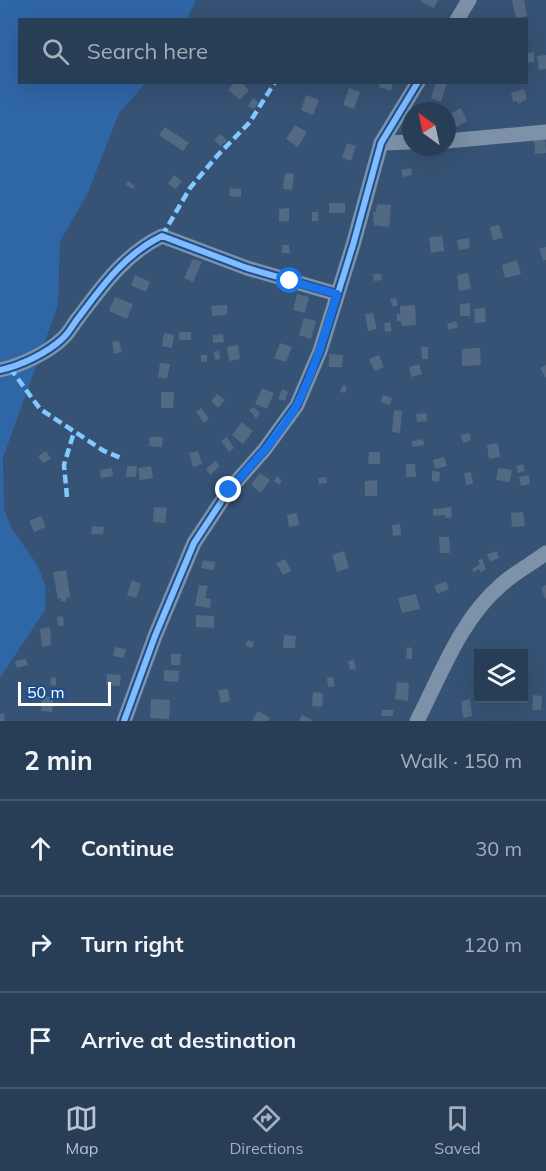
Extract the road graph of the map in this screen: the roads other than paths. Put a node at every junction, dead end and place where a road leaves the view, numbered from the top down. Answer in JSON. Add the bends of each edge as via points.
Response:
{"nodes":[{"id":1,"x":469,"y":0,"type":"edge"},
{"id":2,"x":458,"y":18,"type":"edge"},
{"id":3,"x":417,"y":84,"type":"edge"},
{"id":4,"x":546,"y":132,"type":"edge"},
{"id":5,"x":456,"y":140,"type":"edge"},
{"id":6,"x":402,"y":142,"type":"edge"},
{"id":7,"x":381,"y":143,"type":"junction"},
{"id":8,"x":337,"y":294,"type":"junction"},
{"id":9,"x":0,"y":370,"type":"edge"},
{"id":10,"x":546,"y":553,"type":"edge"},
{"id":11,"x":124,"y":721,"type":"edge"},
{"id":12,"x":417,"y":721,"type":"edge"}],
"edges":[{"from":1,"to":2,"type":"street"},
{"from":3,"to":7,"type":"street"},
{"from":4,"to":5,"type":"street"},
{"from":6,"to":7,"type":"street"},
{"from":7,"to":8,"type":"street"},
{"from":8,"to":9,"type":"street","via":[[247,268],[162,236],[145,244],[114,271],[62,339],[32,359]]},
{"from":8,"to":11,"type":"street","via":[[320,351],[297,405],[229,490],[194,543]]},
{"from":10,"to":12,"type":"street","via":[[500,585],[472,617]]}]}
